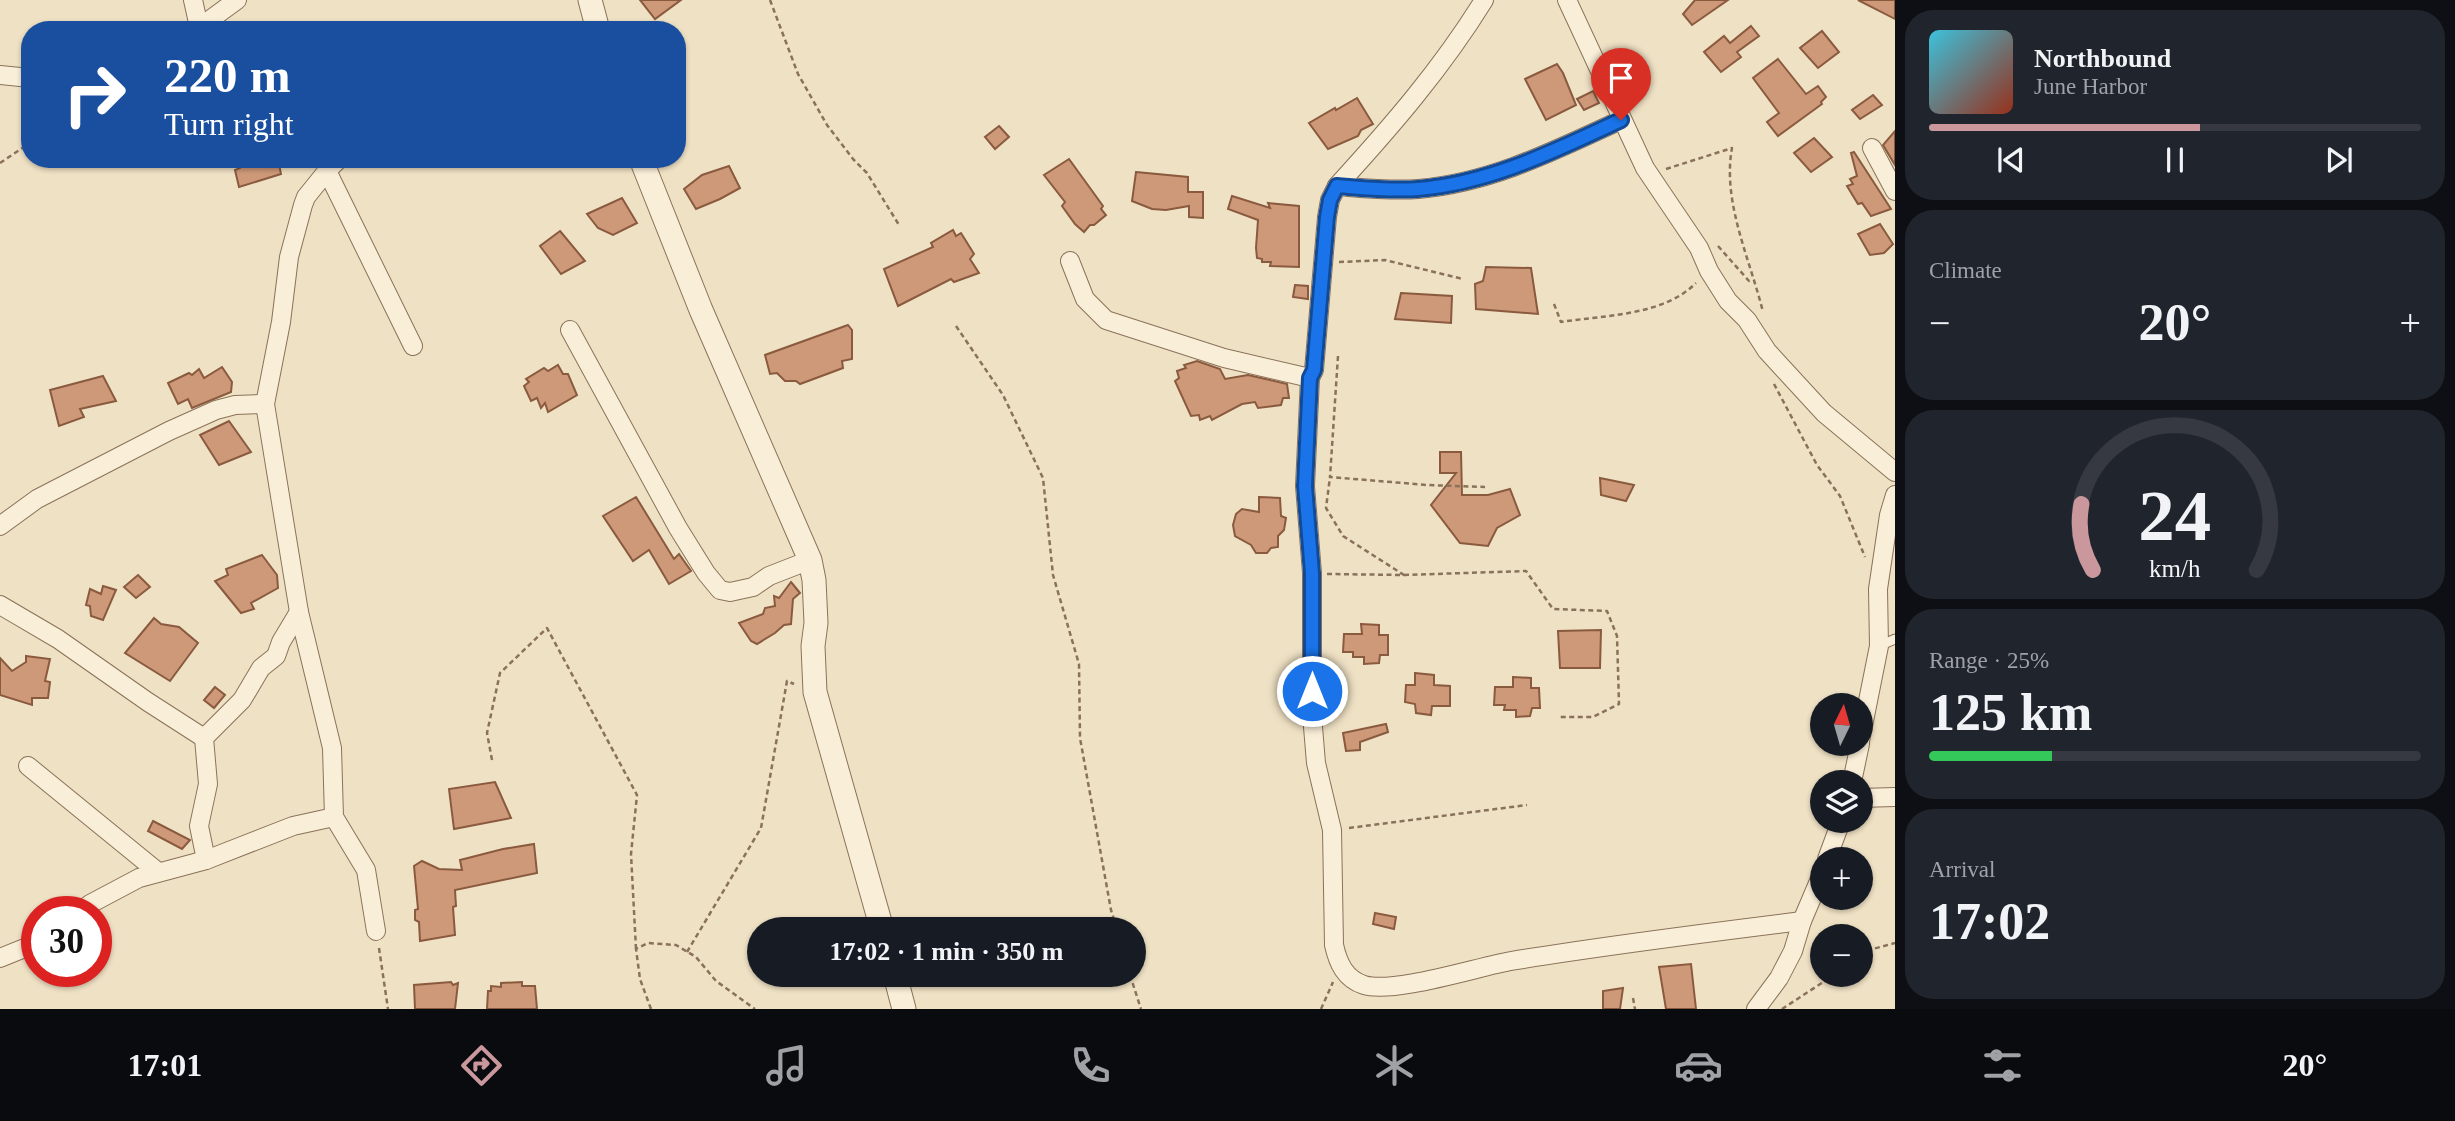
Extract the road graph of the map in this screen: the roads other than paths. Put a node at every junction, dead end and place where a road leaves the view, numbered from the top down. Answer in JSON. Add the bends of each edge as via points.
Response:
{"nodes":[{"id":1,"x":193,"y":0,"type":"edge"},
{"id":2,"x":237,"y":0,"type":"edge"},
{"id":3,"x":590,"y":0,"type":"edge"},
{"id":4,"x":1484,"y":0,"type":"edge"},
{"id":5,"x":1567,"y":0,"type":"edge"},
{"id":6,"x":196,"y":21,"type":"edge"},
{"id":7,"x":208,"y":21,"type":"edge"},
{"id":8,"x":596,"y":21,"type":"edge"},
{"id":9,"x":0,"y":75,"type":"edge"},
{"id":10,"x":21,"y":77,"type":"edge"},
{"id":11,"x":1621,"y":120,"type":"junction"},
{"id":12,"x":1872,"y":148,"type":"dead end"},
{"id":13,"x":330,"y":168,"type":"edge"},
{"id":14,"x":334,"y":168,"type":"edge"},
{"id":15,"x":645,"y":168,"type":"edge"},
{"id":16,"x":1337,"y":186,"type":"junction"},
{"id":17,"x":1895,"y":191,"type":"edge"},
{"id":18,"x":1070,"y":261,"type":"dead end"},
{"id":19,"x":570,"y":330,"type":"dead end"},
{"id":20,"x":413,"y":346,"type":"dead end"},
{"id":21,"x":1310,"y":378,"type":"junction"},
{"id":22,"x":265,"y":404,"type":"junction"},
{"id":23,"x":1895,"y":472,"type":"edge"},
{"id":24,"x":1895,"y":495,"type":"edge"},
{"id":25,"x":0,"y":526,"type":"edge"},
{"id":26,"x":810,"y":560,"type":"junction"},
{"id":27,"x":0,"y":606,"type":"edge"},
{"id":28,"x":299,"y":612,"type":"junction"},
{"id":29,"x":1887,"y":642,"type":"edge"},
{"id":30,"x":1873,"y":694,"type":"edge"},
{"id":31,"x":204,"y":737,"type":"junction"},
{"id":32,"x":28,"y":766,"type":"dead end"},
{"id":33,"x":1895,"y":797,"type":"edge"},
{"id":34,"x":1873,"y":798,"type":"edge"},
{"id":35,"x":334,"y":817,"type":"junction"},
{"id":36,"x":206,"y":860,"type":"junction"},
{"id":37,"x":158,"y":872,"type":"junction"},
{"id":38,"x":105,"y":896,"type":"edge"},
{"id":39,"x":1810,"y":902,"type":"edge"},
{"id":40,"x":879,"y":917,"type":"edge"},
{"id":41,"x":1802,"y":921,"type":"junction"},
{"id":42,"x":376,"y":931,"type":"road end"},
{"id":43,"x":21,"y":949,"type":"edge"},
{"id":44,"x":0,"y":958,"type":"edge"},
{"id":45,"x":898,"y":987,"type":"edge"},
{"id":46,"x":904,"y":1009,"type":"edge"},
{"id":47,"x":1756,"y":1009,"type":"edge"}],
"edges":[{"from":1,"to":6,"type":"street"},
{"from":2,"to":7,"type":"street"},
{"from":3,"to":8,"type":"street"},
{"from":4,"to":16,"type":"street","via":[[1457,44]]},
{"from":5,"to":11,"type":"street"},
{"from":9,"to":10,"type":"street"},
{"from":11,"to":16,"type":"street","via":[[1517,166],[1469,181],[1417,189]]},
{"from":11,"to":23,"type":"street","via":[[1728,301],[1825,413]]},
{"from":12,"to":17,"type":"street"},
{"from":13,"to":22,"type":"street","via":[[303,205],[289,257]]},
{"from":14,"to":20,"type":"street"},
{"from":15,"to":26,"type":"street"},
{"from":16,"to":21,"type":"street","via":[[1330,200]]},
{"from":18,"to":21,"type":"street","via":[[1086,299],[1106,320],[1224,358]]},
{"from":19,"to":26,"type":"street","via":[[677,528],[720,590],[753,587]]},
{"from":21,"to":41,"type":"street","via":[[1305,486],[1312,573],[1314,739],[1332,830],[1334,945],[1341,967],[1366,986],[1397,985],[1508,962]]},
{"from":22,"to":25,"type":"street","via":[[216,410],[169,431],[37,499]]},
{"from":22,"to":28,"type":"street"},
{"from":24,"to":29,"type":"street","via":[[1878,589]]},
{"from":26,"to":40,"type":"street","via":[[816,623],[815,692]]},
{"from":27,"to":31,"type":"street","via":[[58,639]]},
{"from":28,"to":31,"type":"street","via":[[276,656],[261,668],[243,700]]},
{"from":28,"to":35,"type":"street","via":[[332,748]]},
{"from":29,"to":30,"type":"street"},
{"from":31,"to":36,"type":"street","via":[[208,785],[199,826]]},
{"from":32,"to":37,"type":"street"},
{"from":33,"to":34,"type":"street"},
{"from":35,"to":36,"type":"street","via":[[293,826]]},
{"from":35,"to":42,"type":"street","via":[[366,870]]},
{"from":36,"to":37,"type":"street"},
{"from":37,"to":38,"type":"street"},
{"from":39,"to":41,"type":"street"},
{"from":41,"to":47,"type":"street","via":[[1779,978]]},
{"from":43,"to":44,"type":"street"},
{"from":45,"to":46,"type":"street"}]}
